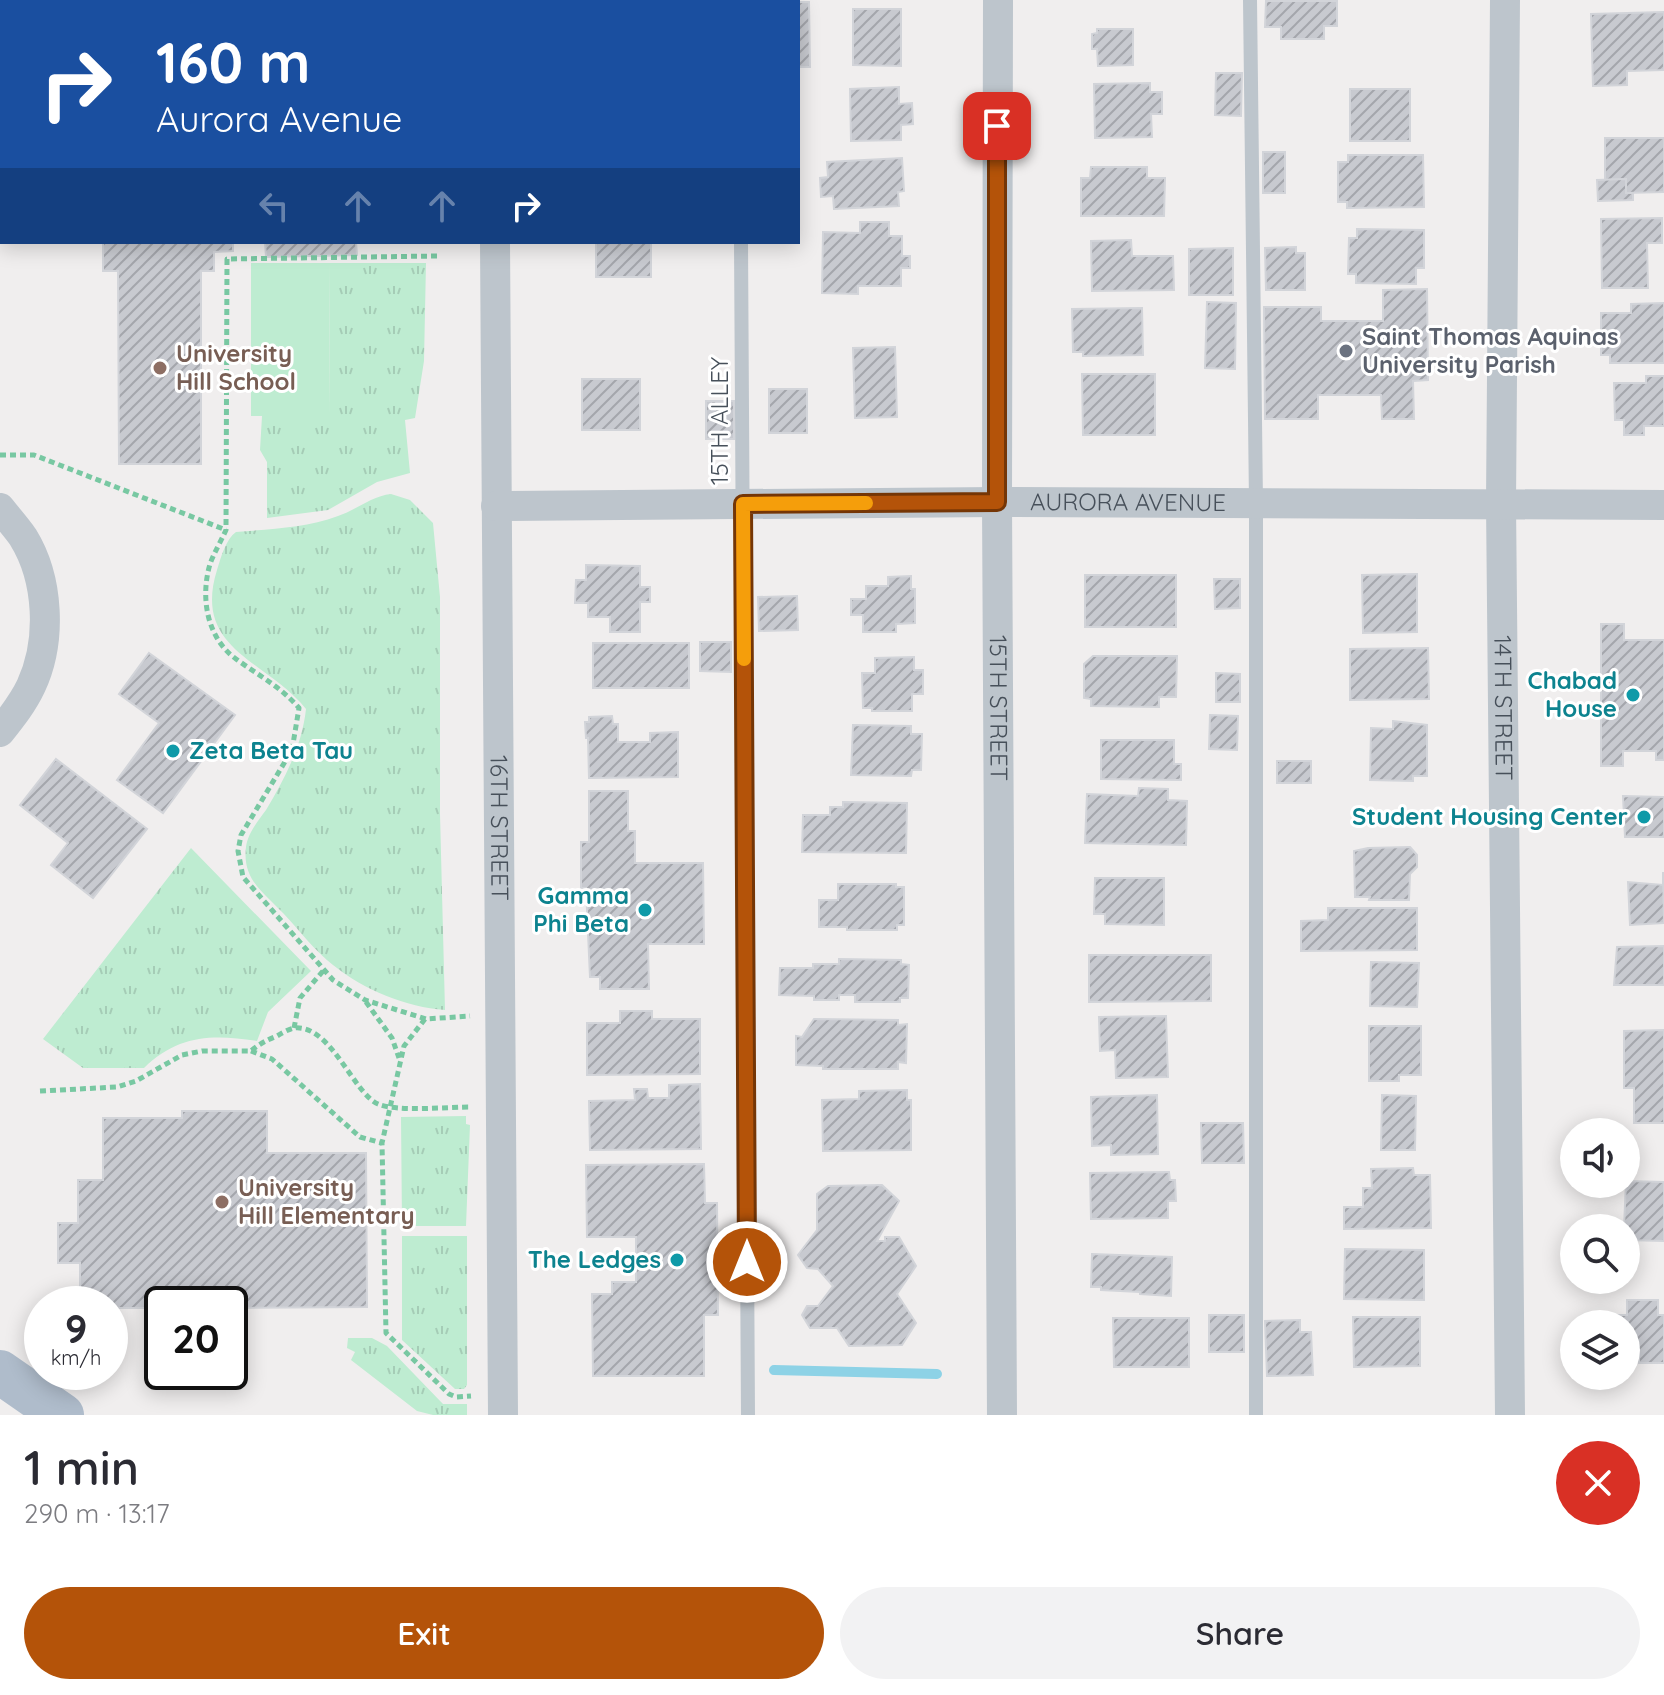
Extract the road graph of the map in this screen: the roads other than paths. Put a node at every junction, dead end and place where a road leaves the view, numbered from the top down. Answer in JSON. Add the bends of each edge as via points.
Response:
{"nodes":[{"id":1,"x":998,"y":0,"type":"edge"},
{"id":2,"x":1250,"y":0,"type":"edge"},
{"id":3,"x":1505,"y":0,"type":"edge"},
{"id":4,"x":495,"y":244,"type":"edge"},
{"id":5,"x":741,"y":244,"type":"edge"},
{"id":6,"x":997,"y":502,"type":"junction"},
{"id":7,"x":1256,"y":503,"type":"junction"},
{"id":8,"x":1501,"y":503,"type":"junction"},
{"id":9,"x":743,"y":504,"type":"junction"},
{"id":10,"x":1664,"y":505,"type":"edge"},
{"id":11,"x":496,"y":506,"type":"junction"},
{"id":12,"x":0,"y":508,"type":"edge"},
{"id":13,"x":0,"y":732,"type":"edge"},
{"id":14,"x":0,"y":1372,"type":"edge"},
{"id":15,"x":62,"y":1415,"type":"edge"},
{"id":16,"x":503,"y":1415,"type":"edge"},
{"id":17,"x":748,"y":1415,"type":"edge"},
{"id":18,"x":1002,"y":1415,"type":"edge"},
{"id":19,"x":1256,"y":1415,"type":"edge"},
{"id":20,"x":1510,"y":1415,"type":"edge"}],
"edges":[{"from":1,"to":6,"type":"street","name":"15TH STREET"},
{"from":2,"to":7,"type":"lane"},
{"from":3,"to":8,"type":"street","name":"14TH STREET"},
{"from":4,"to":11,"type":"street","name":"16TH STREET"},
{"from":5,"to":9,"type":"lane","name":"15TH ALLEY"},
{"from":6,"to":7,"type":"street","name":"AURORA AVENUE"},
{"from":6,"to":9,"type":"street","name":"AURORA AVENUE"},
{"from":6,"to":18,"type":"street","name":"15TH STREET"},
{"from":7,"to":8,"type":"street","name":"AURORA AVENUE"},
{"from":7,"to":19,"type":"lane"},
{"from":8,"to":10,"type":"street","name":"AURORA AVENUE"},
{"from":8,"to":20,"type":"street","name":"14TH STREET"},
{"from":9,"to":11,"type":"street","name":"AURORA AVENUE"},
{"from":9,"to":17,"type":"lane","name":"15TH ALLEY"},
{"from":11,"to":16,"type":"street","name":"16TH STREET"},
{"from":12,"to":13,"type":"street","via":[[24,538],[40,576],[46,629],[33,683]]},
{"from":14,"to":15,"type":"main road"}]}
